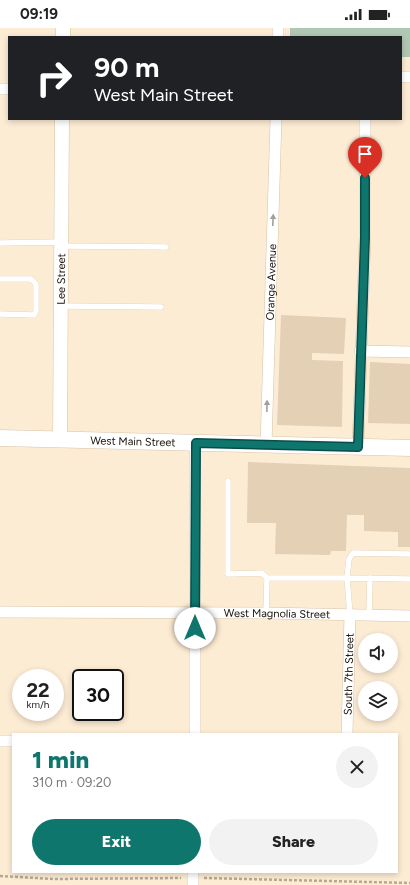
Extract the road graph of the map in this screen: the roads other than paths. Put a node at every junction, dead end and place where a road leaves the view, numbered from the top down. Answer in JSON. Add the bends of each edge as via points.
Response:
{"nodes":[{"id":1,"x":62,"y":120,"type":"edge"},
{"id":2,"x":276,"y":120,"type":"edge"},
{"id":3,"x":365,"y":120,"type":"edge"},
{"id":4,"x":0,"y":243,"type":"edge"},
{"id":5,"x":61,"y":244,"type":"junction"},
{"id":6,"x":166,"y":247,"type":"dead end"},
{"id":7,"x":0,"y":279,"type":"edge"},
{"id":8,"x":61,"y":306,"type":"junction"},
{"id":9,"x":161,"y":307,"type":"dead end"},
{"id":10,"x":0,"y":314,"type":"edge"},
{"id":11,"x":360,"y":351,"type":"junction"},
{"id":12,"x":410,"y":352,"type":"edge"},
{"id":13,"x":0,"y":438,"type":"edge"},
{"id":14,"x":60,"y":440,"type":"junction"},
{"id":15,"x":196,"y":443,"type":"junction"},
{"id":16,"x":266,"y":445,"type":"junction"},
{"id":17,"x":358,"y":447,"type":"junction"},
{"id":18,"x":410,"y":448,"type":"edge"},
{"id":19,"x":228,"y":481,"type":"dead end"},
{"id":20,"x":410,"y":554,"type":"edge"},
{"id":21,"x":267,"y":578,"type":"junction"},
{"id":22,"x":348,"y":578,"type":"junction"},
{"id":23,"x":370,"y":578,"type":"junction"},
{"id":24,"x":410,"y":579,"type":"edge"},
{"id":25,"x":0,"y":612,"type":"edge"},
{"id":26,"x":195,"y":613,"type":"junction"},
{"id":27,"x":266,"y":613,"type":"junction"},
{"id":28,"x":350,"y":614,"type":"junction"},
{"id":29,"x":369,"y":615,"type":"junction"},
{"id":30,"x":410,"y":616,"type":"edge"},
{"id":31,"x":195,"y":733,"type":"edge"},
{"id":32,"x":347,"y":733,"type":"edge"},
{"id":33,"x":0,"y":741,"type":"edge"},
{"id":34,"x":12,"y":741,"type":"edge"},
{"id":35,"x":193,"y":873,"type":"edge"},
{"id":36,"x":193,"y":885,"type":"edge"}],
"edges":[{"from":1,"to":5,"type":"street","name":"Lee Street"},
{"from":16,"to":2,"type":"street","name":"Orange Avenue","one_way":true},
{"from":3,"to":11,"type":"street","via":[[365,237]]},
{"from":4,"to":5,"type":"lane"},
{"from":5,"to":6,"type":"lane"},
{"from":5,"to":8,"type":"street","name":"Lee Street"},
{"from":7,"to":10,"type":"lane","via":[[31,279],[36,284],[36,310],[34,315]]},
{"from":8,"to":9,"type":"lane"},
{"from":8,"to":14,"type":"street","name":"Lee Street"},
{"from":11,"to":12,"type":"street"},
{"from":11,"to":17,"type":"street"},
{"from":13,"to":14,"type":"main road","name":"West Main Street"},
{"from":14,"to":15,"type":"main road","name":"West Main Street"},
{"from":15,"to":16,"type":"main road","name":"West Main Street"},
{"from":15,"to":26,"type":"street"},
{"from":16,"to":17,"type":"main road","name":"West Main Street"},
{"from":17,"to":18,"type":"main road","name":"West Main Street"},
{"from":19,"to":21,"type":"lane","via":[[228,574],[262,573]]},
{"from":20,"to":22,"type":"lane","via":[[353,553],[349,559]]},
{"from":21,"to":22,"type":"lane"},
{"from":21,"to":27,"type":"lane"},
{"from":22,"to":23,"type":"lane"},
{"from":22,"to":28,"type":"lane"},
{"from":23,"to":24,"type":"lane"},
{"from":23,"to":29,"type":"lane"},
{"from":25,"to":26,"type":"street","name":"West Magnolia Street"},
{"from":26,"to":27,"type":"street","name":"West Magnolia Street"},
{"from":26,"to":31,"type":"street"},
{"from":27,"to":28,"type":"street","name":"West Magnolia Street"},
{"from":28,"to":29,"type":"street","name":"West Magnolia Street"},
{"from":28,"to":32,"type":"street","name":"South 7th Street"},
{"from":29,"to":30,"type":"street","name":"West Magnolia Street"},
{"from":33,"to":34,"type":"street"},
{"from":35,"to":36,"type":"street"}]}
